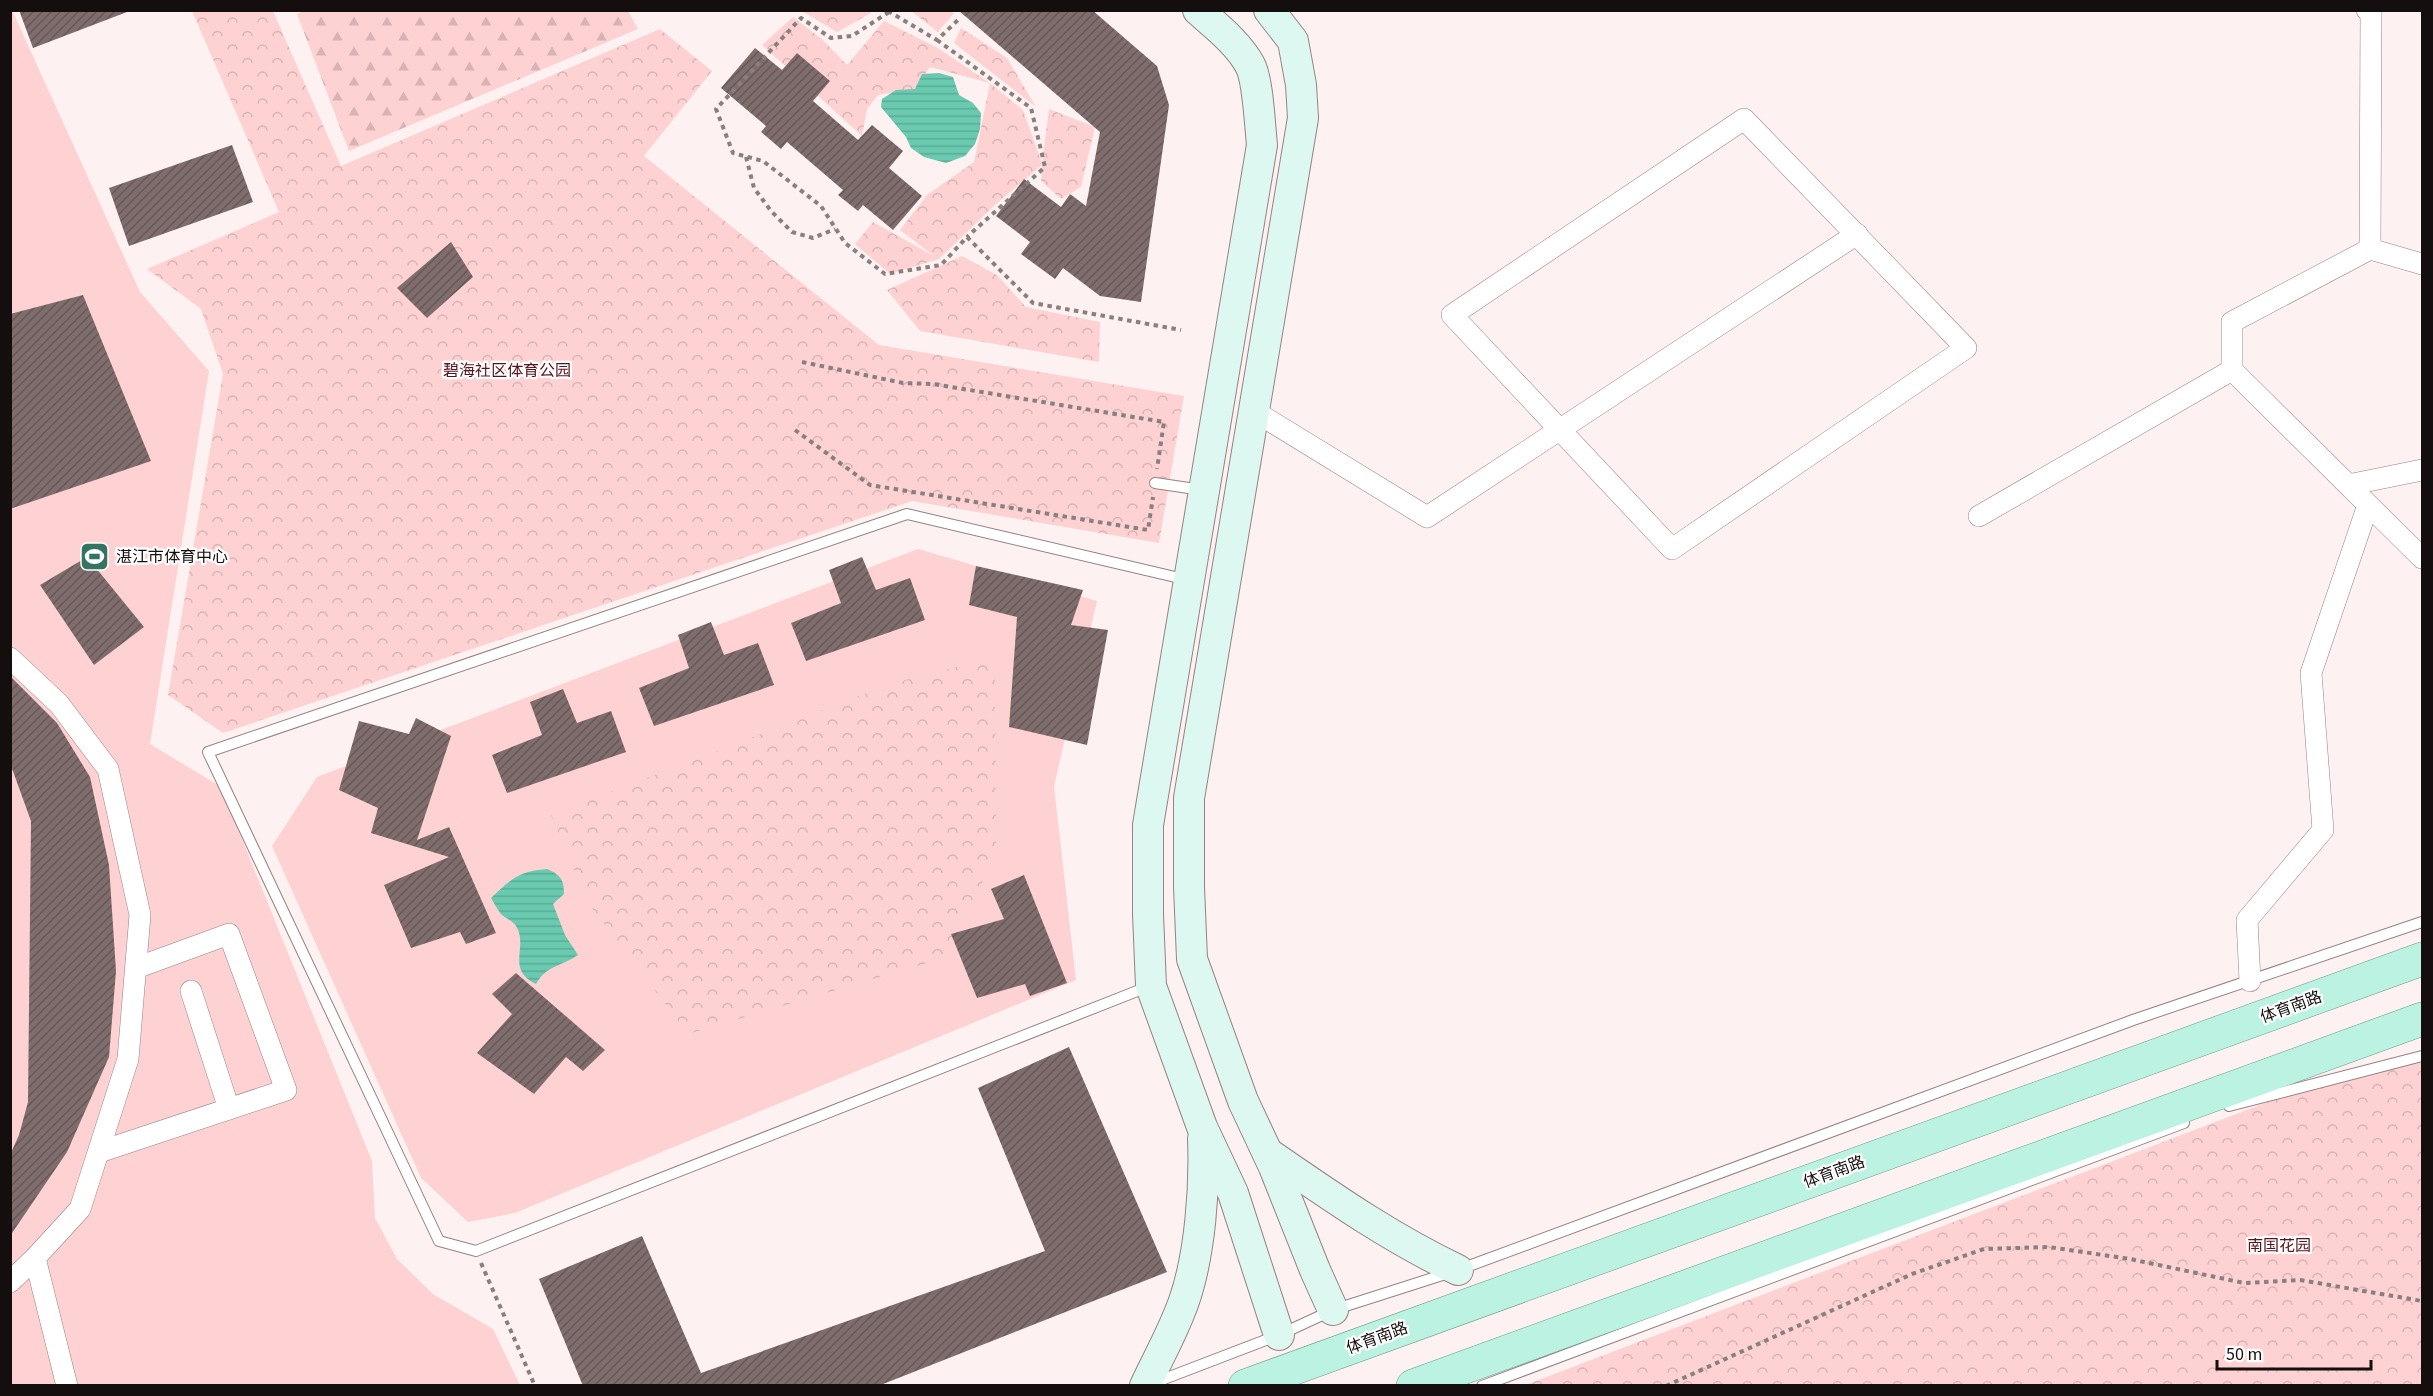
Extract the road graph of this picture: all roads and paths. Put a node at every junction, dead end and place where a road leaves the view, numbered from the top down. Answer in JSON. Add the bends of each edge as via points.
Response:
{"nodes":[{"id":1,"x":1198,"y":10,"type":"edge"},
{"id":2,"x":2367,"y":10,"type":"edge"},
{"id":3,"x":888,"y":11,"type":"edge"},
{"id":4,"x":1282,"y":16,"type":"edge"},
{"id":5,"x":958,"y":20,"type":"dead end"},
{"id":6,"x":937,"y":40,"type":"junction"},
{"id":7,"x":746,"y":157,"type":"junction"},
{"id":8,"x":835,"y":229,"type":"junction"},
{"id":9,"x":1857,"y":234,"type":"junction"},
{"id":10,"x":968,"y":237,"type":"junction"},
{"id":11,"x":2370,"y":249,"type":"junction"},
{"id":12,"x":2422,"y":264,"type":"edge"},
{"id":13,"x":1181,"y":330,"type":"dead end"},
{"id":14,"x":802,"y":363,"type":"dead end"},
{"id":15,"x":2232,"y":370,"type":"junction"},
{"id":16,"x":1254,"y":411,"type":"junction"},
{"id":17,"x":795,"y":430,"type":"dead end"},
{"id":18,"x":1558,"y":430,"type":"junction"},
{"id":19,"x":2422,"y":470,"type":"edge"},
{"id":20,"x":1155,"y":483,"type":"junction"},
{"id":21,"x":2348,"y":485,"type":"junction"},
{"id":22,"x":1204,"y":490,"type":"junction"},
{"id":23,"x":2368,"y":505,"type":"junction"},
{"id":24,"x":1979,"y":516,"type":"dead end"},
{"id":25,"x":2422,"y":558,"type":"edge"},
{"id":26,"x":1188,"y":580,"type":"junction"},
{"id":27,"x":10,"y":658,"type":"edge"},
{"id":28,"x":2422,"y":922,"type":"edge"},
{"id":29,"x":2422,"y":959,"type":"edge"},
{"id":30,"x":136,"y":968,"type":"junction"},
{"id":31,"x":2250,"y":981,"type":"junction"},
{"id":32,"x":1150,"y":986,"type":"junction"},
{"id":33,"x":190,"y":991,"type":"dead end"},
{"id":34,"x":2422,"y":1019,"type":"edge"},
{"id":35,"x":2422,"y":1056,"type":"edge"},
{"id":36,"x":230,"y":1109,"type":"junction"},
{"id":37,"x":2213,"y":1112,"type":"dead end"},
{"id":38,"x":2191,"y":1120,"type":"dead end"},
{"id":39,"x":1202,"y":1128,"type":"junction"},
{"id":40,"x":99,"y":1152,"type":"junction"},
{"id":41,"x":1268,"y":1153,"type":"junction"},
{"id":42,"x":476,"y":1251,"type":"junction"},
{"id":43,"x":35,"y":1258,"type":"junction"},
{"id":44,"x":1458,"y":1270,"type":"junction"},
{"id":45,"x":10,"y":1282,"type":"edge"},
{"id":46,"x":2422,"y":1301,"type":"edge"},
{"id":47,"x":1333,"y":1310,"type":"junction"},
{"id":48,"x":1279,"y":1335,"type":"junction"},
{"id":49,"x":67,"y":1386,"type":"edge"},
{"id":50,"x":535,"y":1386,"type":"edge"},
{"id":51,"x":1147,"y":1386,"type":"edge"},
{"id":52,"x":1245,"y":1386,"type":"edge"},
{"id":53,"x":1413,"y":1386,"type":"edge"},
{"id":54,"x":1482,"y":1386,"type":"edge"},
{"id":55,"x":1665,"y":1386,"type":"edge"}],
"edges":[{"from":1,"to":22,"type":"street","via":[[1232,41],[1252,67],[1262,145]]},
{"from":2,"to":11,"type":"street","via":[[2371,14]]},
{"from":3,"to":6,"type":"path"},
{"from":3,"to":7,"type":"path","via":[[852,36],[831,38],[801,18],[716,109],[733,153]]},
{"from":4,"to":16,"type":"street","via":[[1293,41],[1303,118]]},
{"from":5,"to":6,"type":"path"},
{"from":6,"to":10,"type":"path","via":[[1032,108],[1045,166]]},
{"from":7,"to":8,"type":"path","via":[[764,161],[821,206]]},
{"from":7,"to":8,"type":"path","via":[[754,189],[792,232],[813,238]]},
{"from":8,"to":10,"type":"path","via":[[844,243],[885,274],[941,265]]},
{"from":9,"to":18,"type":"street"},
{"from":9,"to":18,"type":"street","via":[[1744,119],[1452,315]]},
{"from":9,"to":18,"type":"street","via":[[1966,348],[1672,549]]},
{"from":10,"to":13,"type":"path","via":[[1033,303]]},
{"from":11,"to":12,"type":"street"},
{"from":11,"to":15,"type":"street","via":[[2232,322]]},
{"from":14,"to":20,"type":"path","via":[[903,383],[933,384],[1164,422]]},
{"from":15,"to":21,"type":"street"},
{"from":15,"to":24,"type":"street"},
{"from":16,"to":18,"type":"street","via":[[1426,517]]},
{"from":16,"to":41,"type":"street","via":[[1189,798],[1189,887],[1192,959],[1244,1101]]},
{"from":17,"to":20,"type":"path","via":[[870,485],[1148,530]]},
{"from":19,"to":21,"type":"street"},
{"from":20,"to":22,"type":"lane"},
{"from":21,"to":23,"type":"street"},
{"from":22,"to":26,"type":"street"},
{"from":23,"to":25,"type":"street"},
{"from":23,"to":31,"type":"street","via":[[2311,673],[2323,830],[2247,920]]},
{"from":26,"to":32,"type":"street","via":[[1148,825]]},
{"from":26,"to":42,"type":"lane","via":[[907,514],[208,752],[439,1241]]},
{"from":27,"to":30,"type":"street","via":[[59,704],[108,769],[140,915]]},
{"from":28,"to":31,"type":"lane"},
{"from":29,"to":52,"type":"main road","name":"体育南路"},
{"from":30,"to":36,"type":"street","via":[[229,934],[286,1090]]},
{"from":30,"to":40,"type":"street","via":[[128,1059]]},
{"from":31,"to":44,"type":"lane","via":[[2122,1024]]},
{"from":32,"to":39,"type":"street"},
{"from":32,"to":42,"type":"lane"},
{"from":33,"to":36,"type":"street"},
{"from":34,"to":53,"type":"main road"},
{"from":35,"to":37,"type":"lane"},
{"from":36,"to":40,"type":"street"},
{"from":38,"to":54,"type":"lane"},
{"from":39,"to":48,"type":"street","via":[[1233,1193]]},
{"from":39,"to":51,"type":"street","via":[[1203,1178],[1196,1248],[1184,1301]]},
{"from":40,"to":43,"type":"street","via":[[81,1209]]},
{"from":41,"to":44,"type":"street","via":[[1349,1209]]},
{"from":41,"to":47,"type":"street"},
{"from":42,"to":50,"type":"path"},
{"from":43,"to":45,"type":"street"},
{"from":43,"to":49,"type":"street"},
{"from":44,"to":47,"type":"lane"},
{"from":46,"to":55,"type":"path","via":[[2300,1280],[2244,1283],[2049,1247],[1984,1249],[1912,1274]]},
{"from":47,"to":48,"type":"lane"},
{"from":48,"to":51,"type":"lane"}]}
